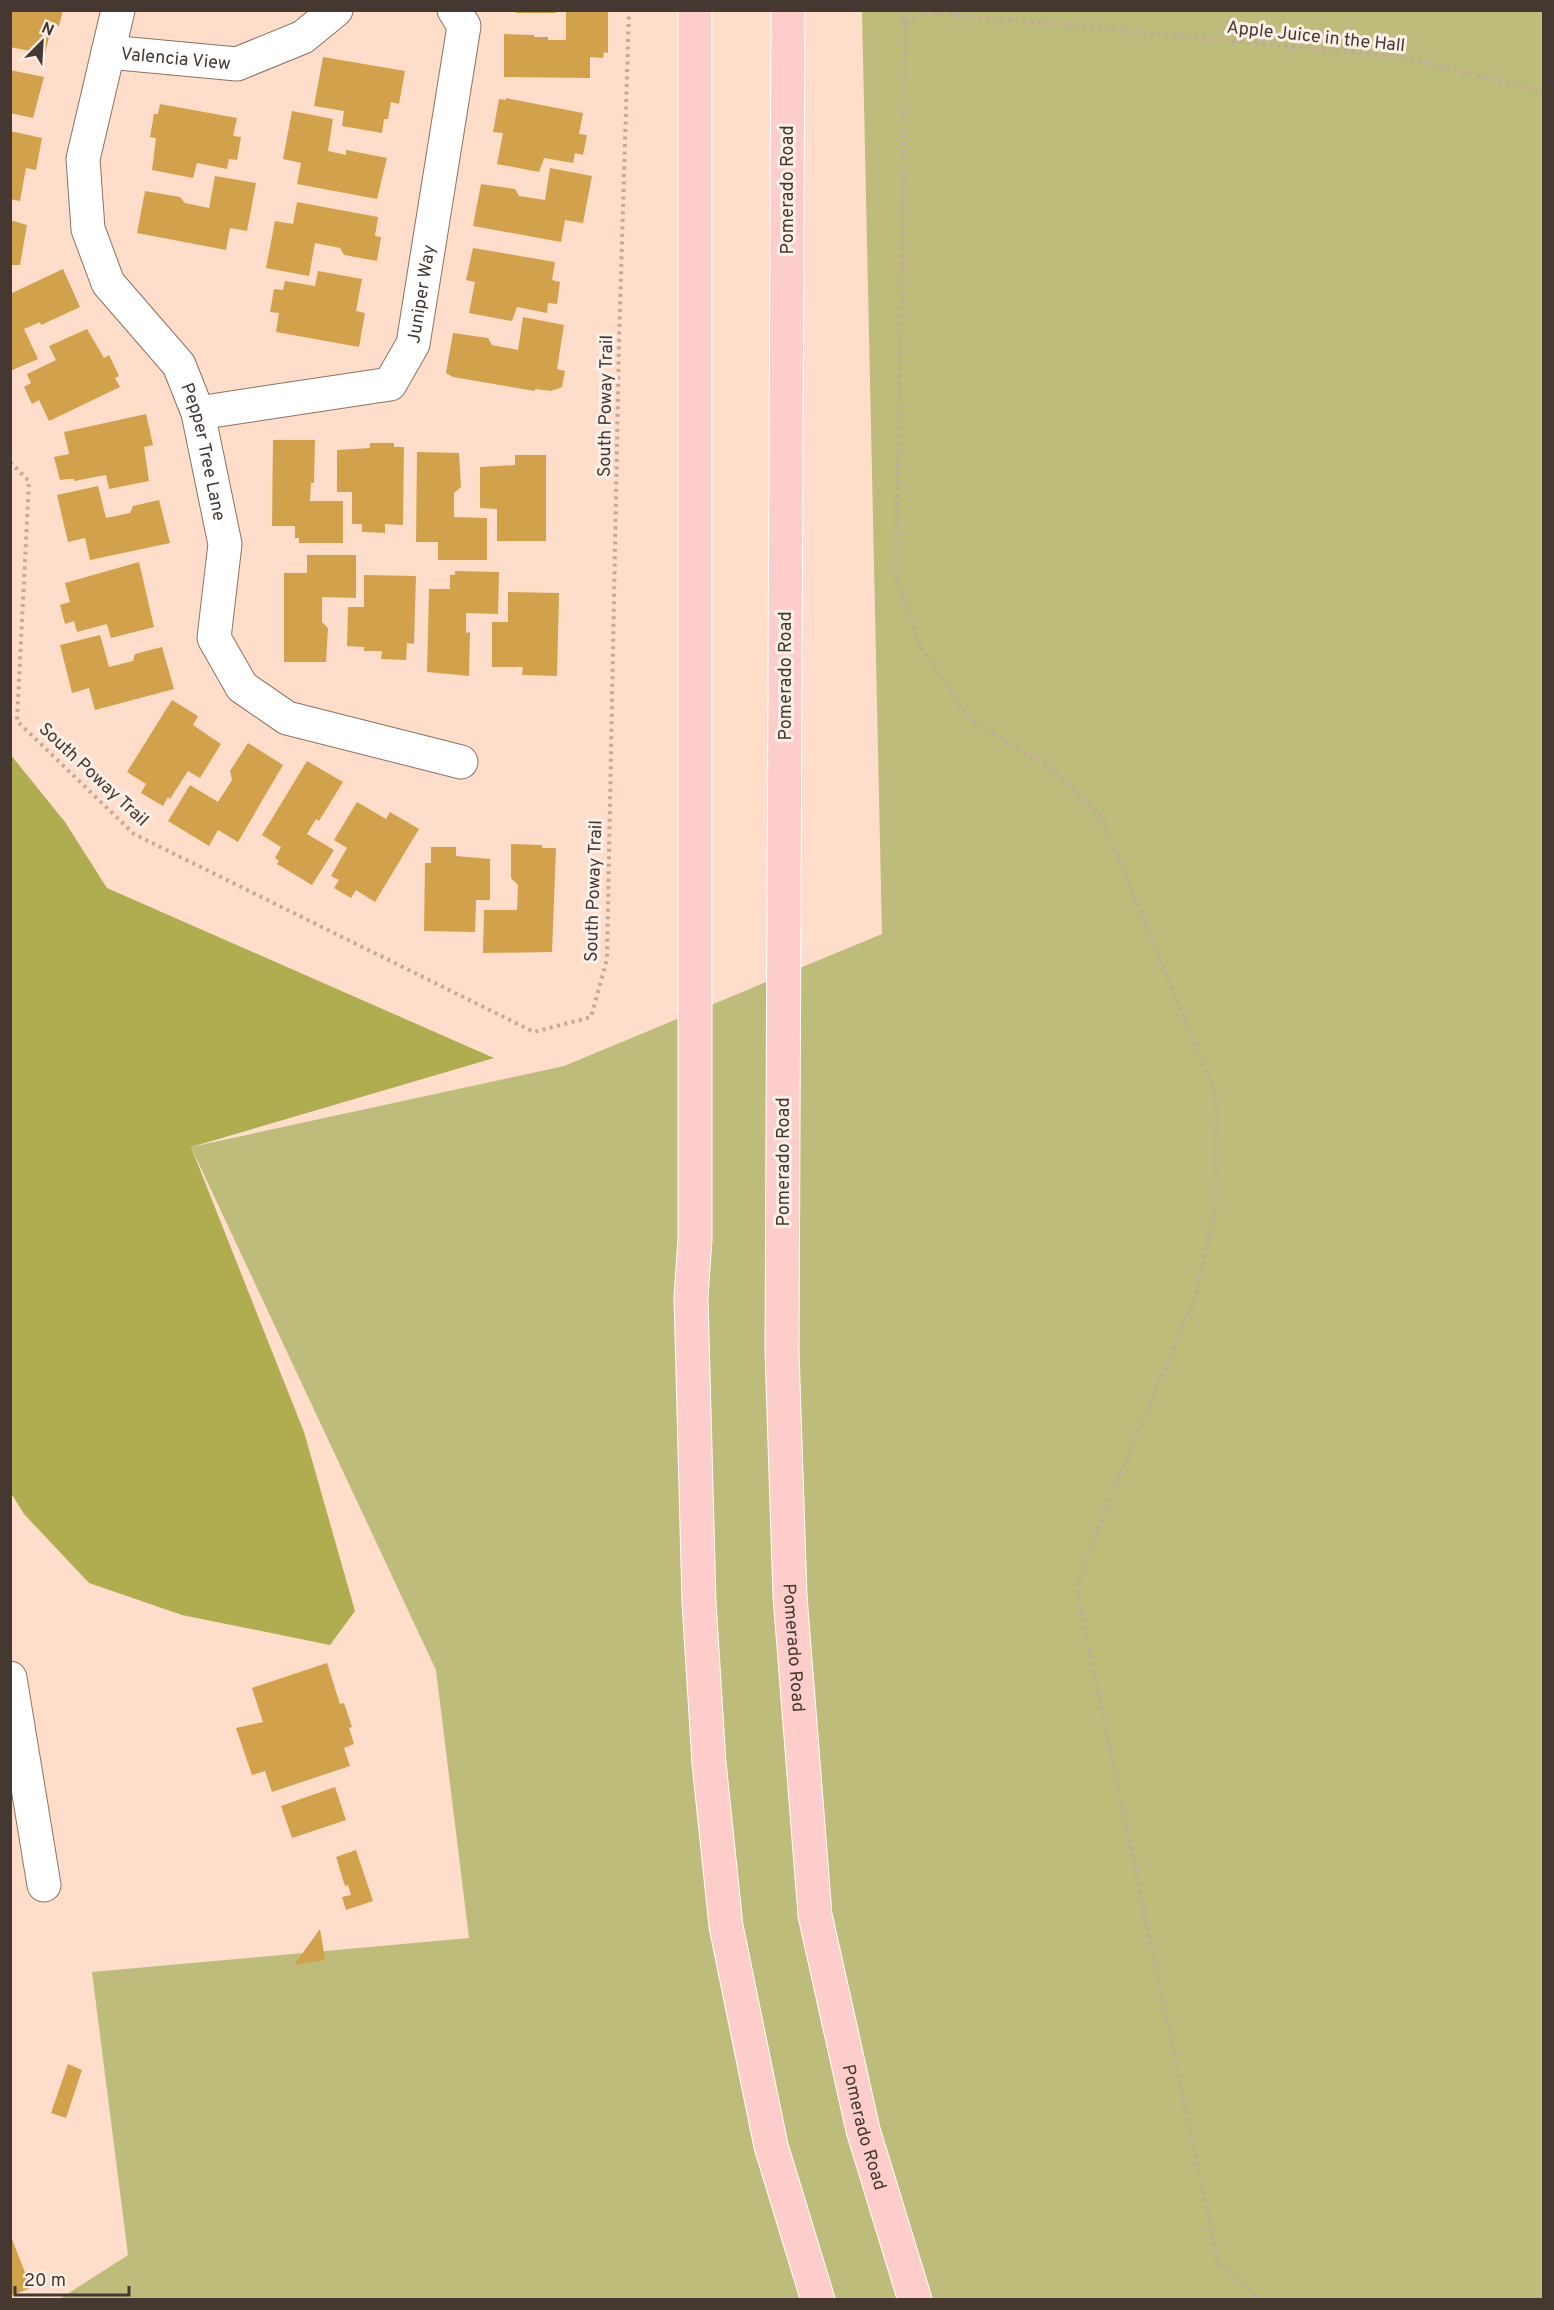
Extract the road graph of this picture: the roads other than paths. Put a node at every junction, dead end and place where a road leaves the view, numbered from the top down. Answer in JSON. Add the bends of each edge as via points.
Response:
{"nodes":[{"id":1,"x":118,"y":10,"type":"edge"},
{"id":2,"x":336,"y":10,"type":"edge"},
{"id":3,"x":454,"y":10,"type":"edge"},
{"id":4,"x":695,"y":10,"type":"edge"},
{"id":5,"x":788,"y":10,"type":"edge"},
{"id":6,"x":108,"y":52,"type":"junction"},
{"id":7,"x":198,"y":413,"type":"junction"},
{"id":8,"x":461,"y":762,"type":"dead end"},
{"id":9,"x":10,"y":1678,"type":"edge"},
{"id":10,"x":44,"y":1885,"type":"dead end"},
{"id":11,"x":818,"y":2300,"type":"edge"},
{"id":12,"x":915,"y":2300,"type":"edge"}],
"edges":[{"from":1,"to":6,"type":"street","name":"Pepper Tree Lane"},
{"from":2,"to":6,"type":"street","name":"Valencia View","via":[[303,37],[237,64]]},
{"from":3,"to":7,"type":"street","name":"Juniper Way","via":[[464,26],[413,344],[390,384]]},
{"from":4,"to":11,"type":"main road","via":[[695,1239],[691,1297],[699,1602],[709,1763],[726,1926],[771,2146]]},
{"from":5,"to":12,"type":"main road","name":"Pomerado Road","via":[[782,1351],[790,1596],[815,1915],[862,2130]]},
{"from":6,"to":7,"type":"street","name":"Pepper Tree Lane","via":[[83,159],[88,228],[108,283],[179,365]]},
{"from":7,"to":8,"type":"street","name":"Pepper Tree Lane","via":[[225,544],[214,638],[242,687],[287,718]]},
{"from":9,"to":10,"type":"street"}]}
